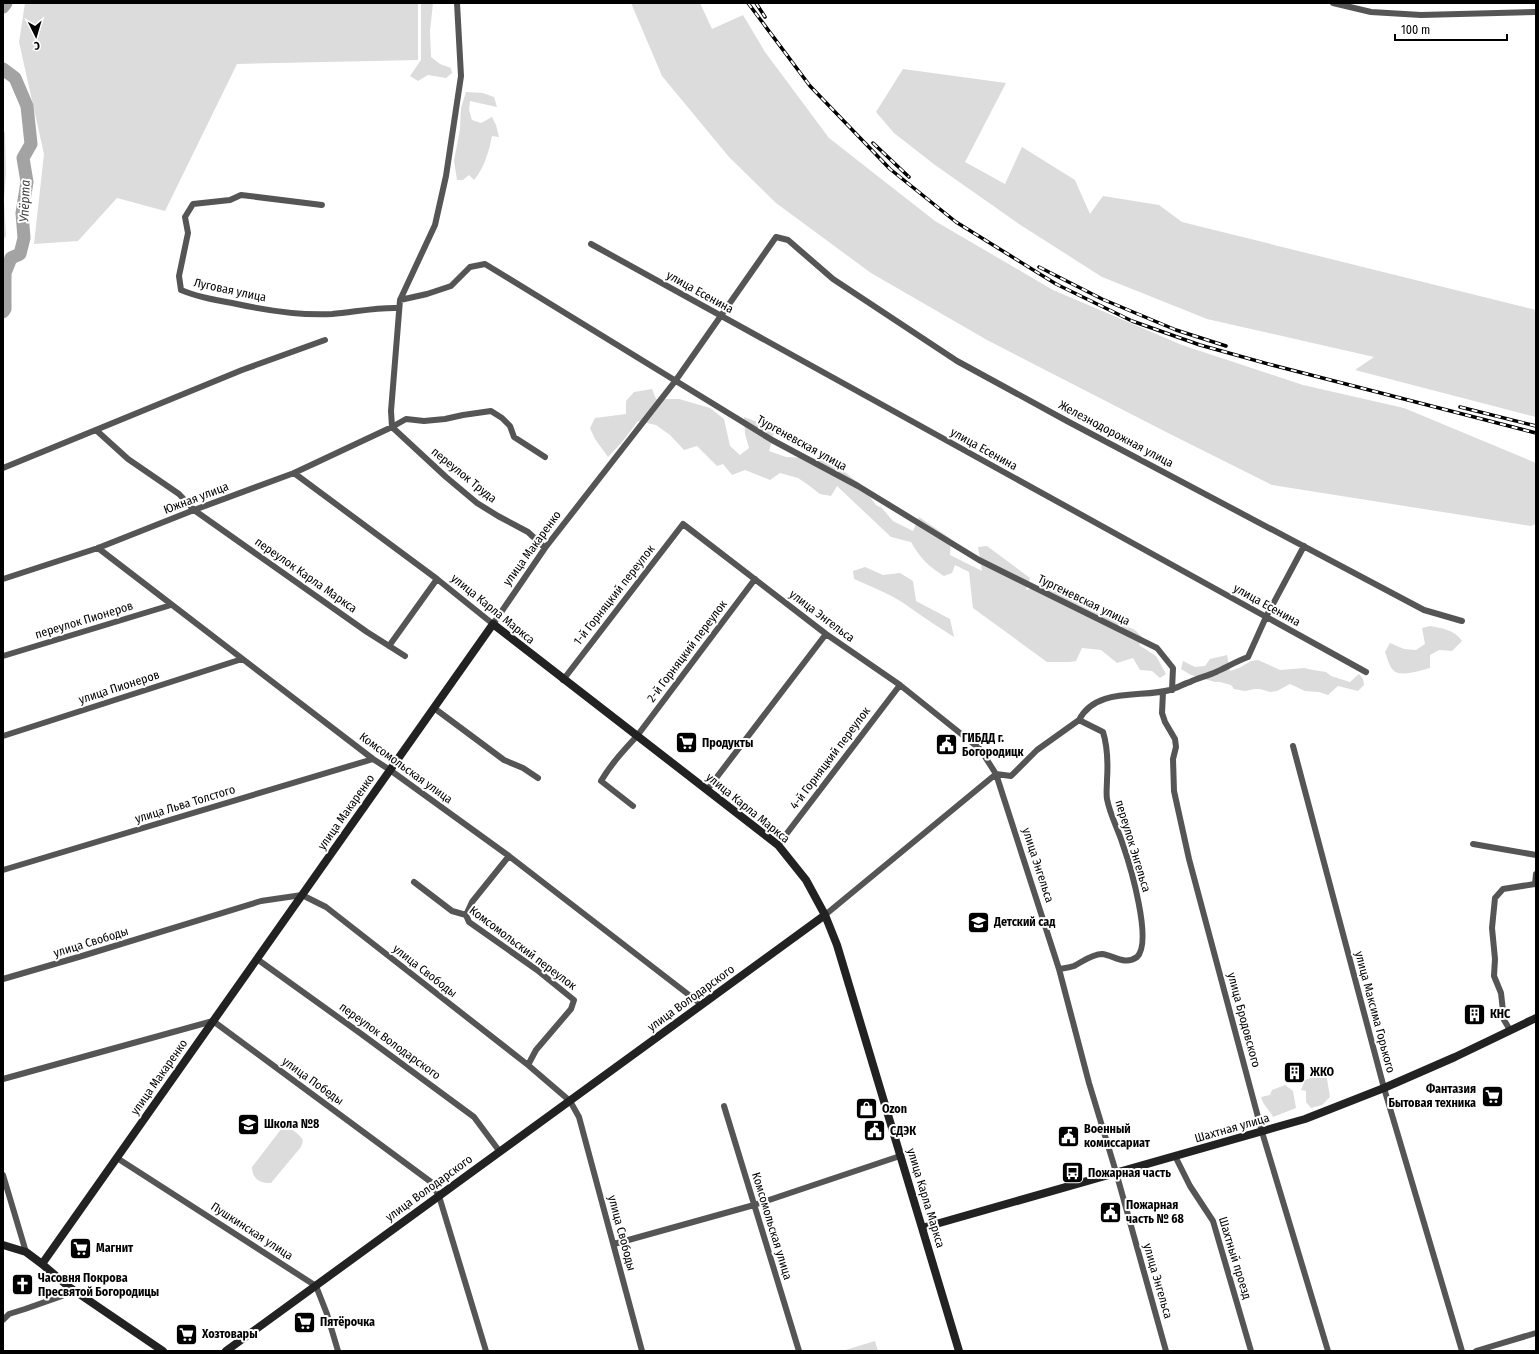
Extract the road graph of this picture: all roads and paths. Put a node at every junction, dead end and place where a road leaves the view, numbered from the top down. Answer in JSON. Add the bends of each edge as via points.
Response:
{"nodes":[{"id":1,"x":457,"y":3,"type":"edge"},
{"id":2,"x":1333,"y":3,"type":"edge"},
{"id":3,"x":1536,"y":12,"type":"edge"},
{"id":4,"x":322,"y":206,"type":"dead end"},
{"id":5,"x":776,"y":237,"type":"joint"},
{"id":6,"x":591,"y":244,"type":"dead end"},
{"id":7,"x":400,"y":300,"type":"junction"},
{"id":8,"x":399,"y":308,"type":"junction"},
{"id":9,"x":720,"y":316,"type":"junction"},
{"id":10,"x":325,"y":340,"type":"dead end"},
{"id":11,"x":676,"y":380,"type":"junction"},
{"id":12,"x":392,"y":427,"type":"junction"},
{"id":13,"x":96,"y":430,"type":"junction"},
{"id":14,"x":545,"y":457,"type":"dead end"},
{"id":15,"x":3,"y":468,"type":"edge"},
{"id":16,"x":294,"y":474,"type":"junction"},
{"id":17,"x":194,"y":510,"type":"junction"},
{"id":18,"x":683,"y":524,"type":"joint"},
{"id":19,"x":1304,"y":546,"type":"junction"},
{"id":20,"x":98,"y":548,"type":"junction"},
{"id":21,"x":545,"y":548,"type":"junction"},
{"id":22,"x":3,"y":579,"type":"edge"},
{"id":23,"x":437,"y":579,"type":"junction"},
{"id":24,"x":755,"y":579,"type":"junction"},
{"id":25,"x":171,"y":605,"type":"junction"},
{"id":26,"x":1266,"y":617,"type":"junction"},
{"id":27,"x":1462,"y":621,"type":"dead end"},
{"id":28,"x":493,"y":624,"type":"junction"},
{"id":29,"x":826,"y":634,"type":"junction"},
{"id":30,"x":389,"y":646,"type":"junction"},
{"id":31,"x":3,"y":656,"type":"edge"},
{"id":32,"x":405,"y":656,"type":"dead end"},
{"id":33,"x":242,"y":659,"type":"junction"},
{"id":34,"x":1366,"y":672,"type":"dead end"},
{"id":35,"x":563,"y":680,"type":"junction"},
{"id":36,"x":900,"y":685,"type":"junction"},
{"id":37,"x":1172,"y":690,"type":"junction"},
{"id":38,"x":1163,"y":692,"type":"junction"},
{"id":39,"x":434,"y":708,"type":"junction"},
{"id":40,"x":1079,"y":720,"type":"junction"},
{"id":41,"x":3,"y":736,"type":"edge"},
{"id":42,"x":637,"y":736,"type":"junction"},
{"id":43,"x":1293,"y":746,"type":"dead end"},
{"id":44,"x":373,"y":759,"type":"junction"},
{"id":45,"x":390,"y":770,"type":"junction"},
{"id":46,"x":996,"y":774,"type":"junction"},
{"id":47,"x":538,"y":778,"type":"dead end"},
{"id":48,"x":707,"y":790,"type":"junction"},
{"id":49,"x":634,"y":806,"type":"dead end"},
{"id":50,"x":1473,"y":844,"type":"dead end"},
{"id":51,"x":778,"y":845,"type":"junction"},
{"id":52,"x":1536,"y":855,"type":"edge"},
{"id":53,"x":509,"y":856,"type":"junction"},
{"id":54,"x":3,"y":870,"type":"edge"},
{"id":55,"x":1536,"y":874,"type":"edge"},
{"id":56,"x":414,"y":882,"type":"dead end"},
{"id":57,"x":302,"y":895,"type":"junction"},
{"id":58,"x":466,"y":915,"type":"junction"},
{"id":59,"x":825,"y":915,"type":"junction"},
{"id":60,"x":257,"y":959,"type":"junction"},
{"id":61,"x":1059,"y":969,"type":"junction"},
{"id":62,"x":3,"y":979,"type":"edge"},
{"id":63,"x":702,"y":1005,"type":"junction"},
{"id":64,"x":1536,"y":1018,"type":"edge"},
{"id":65,"x":213,"y":1021,"type":"junction"},
{"id":66,"x":1510,"y":1030,"type":"junction"},
{"id":67,"x":528,"y":1065,"type":"junction"},
{"id":68,"x":3,"y":1079,"type":"edge"},
{"id":69,"x":1384,"y":1088,"type":"junction"},
{"id":70,"x":570,"y":1101,"type":"junction"},
{"id":71,"x":724,"y":1106,"type":"dead end"},
{"id":72,"x":1262,"y":1132,"type":"junction"},
{"id":73,"x":500,"y":1152,"type":"junction"},
{"id":74,"x":900,"y":1156,"type":"junction"},
{"id":75,"x":1175,"y":1156,"type":"junction"},
{"id":76,"x":117,"y":1158,"type":"junction"},
{"id":77,"x":1116,"y":1172,"type":"junction"},
{"id":78,"x":3,"y":1175,"type":"edge"},
{"id":79,"x":439,"y":1196,"type":"junction"},
{"id":80,"x":754,"y":1205,"type":"junction"},
{"id":81,"x":922,"y":1228,"type":"junction"},
{"id":82,"x":614,"y":1244,"type":"junction"},
{"id":83,"x":3,"y":1245,"type":"edge"},
{"id":84,"x":26,"y":1252,"type":"junction"},
{"id":85,"x":42,"y":1264,"type":"junction"},
{"id":86,"x":316,"y":1286,"type":"junction"},
{"id":87,"x":69,"y":1287,"type":"junction"},
{"id":88,"x":3,"y":1320,"type":"edge"},
{"id":89,"x":1536,"y":1333,"type":"edge"},
{"id":90,"x":163,"y":1351,"type":"edge"},
{"id":91,"x":226,"y":1351,"type":"edge"},
{"id":92,"x":338,"y":1351,"type":"edge"},
{"id":93,"x":486,"y":1351,"type":"edge"},
{"id":94,"x":642,"y":1351,"type":"edge"},
{"id":95,"x":799,"y":1351,"type":"edge"},
{"id":96,"x":959,"y":1351,"type":"edge"},
{"id":97,"x":1166,"y":1351,"type":"edge"},
{"id":98,"x":1251,"y":1351,"type":"edge"},
{"id":99,"x":1328,"y":1351,"type":"edge"},
{"id":100,"x":1462,"y":1351,"type":"edge"},
{"id":101,"x":1476,"y":1351,"type":"edge"}],
"edges":[{"from":1,"to":7,"type":"street","via":[[461,76],[446,176],[435,225]]},
{"from":2,"to":3,"type":"street","via":[[1371,12],[1421,15]]},
{"from":4,"to":8,"type":"street","name":"Луговая улица","via":[[241,195],[230,200],[192,204],[185,217],[188,233],[178,276],[181,290],[194,296],[257,308],[309,314]]},
{"from":5,"to":9,"type":"street","name":"улица Макаренко"},
{"from":5,"to":19,"type":"street","name":"Железнодорожная улица","via":[[788,240],[832,279],[957,361]]},
{"from":6,"to":9,"type":"street","name":"улица Есенина"},
{"from":7,"to":8,"type":"street"},
{"from":7,"to":11,"type":"street","name":"Тургеневская улица","via":[[451,286],[470,267],[485,264]]},
{"from":8,"to":12,"type":"street"},
{"from":9,"to":11,"type":"street","name":"улица Макаренко"},
{"from":9,"to":26,"type":"street","name":"улица Есенина"},
{"from":10,"to":13,"type":"street","via":[[242,370]]},
{"from":11,"to":21,"type":"street","name":"улица Макаренко"},
{"from":11,"to":37,"type":"street","name":"Тургеневская улица","via":[[772,440],[858,486],[979,560],[1157,648],[1173,668]]},
{"from":12,"to":14,"type":"street","name":"Южная улица","via":[[406,419],[438,420],[491,411],[510,426],[514,437]]},
{"from":12,"to":16,"type":"street","name":"Южная улица"},
{"from":12,"to":21,"type":"street","name":"переулок Труда","via":[[477,503],[528,532]]},
{"from":13,"to":15,"type":"street"},
{"from":13,"to":17,"type":"street","name":"переулок Карла Маркса","via":[[128,459],[179,494]]},
{"from":16,"to":17,"type":"street","name":"Южная улица"},
{"from":16,"to":23,"type":"street","name":"улица Карла Маркса"},
{"from":17,"to":20,"type":"street","name":"Южная улица"},
{"from":17,"to":30,"type":"street","name":"переулок Карла Маркса"},
{"from":18,"to":24,"type":"street","name":"улица Энгельса"},
{"from":18,"to":35,"type":"street","name":"1-й Горняцкий переулок"},
{"from":19,"to":26,"type":"street"},
{"from":19,"to":27,"type":"street","name":"Железнодорожная улица","via":[[1424,610]]},
{"from":20,"to":22,"type":"street","name":"Южная улица"},
{"from":20,"to":25,"type":"street","name":"Комсомольская улица"},
{"from":21,"to":28,"type":"street","name":"улица Макаренко"},
{"from":23,"to":28,"type":"street","name":"улица Карла Маркса"},
{"from":23,"to":30,"type":"street"},
{"from":24,"to":29,"type":"street","name":"улица Энгельса"},
{"from":24,"to":42,"type":"street","name":"2-й Горняцкий переулок"},
{"from":25,"to":31,"type":"street","name":"переулок Пионеров"},
{"from":25,"to":33,"type":"street","name":"Комсомольская улица"},
{"from":26,"to":34,"type":"street","name":"улица Есенина"},
{"from":26,"to":37,"type":"street","via":[[1248,656]]},
{"from":28,"to":35,"type":"main road","name":"улица Карла Маркса"},
{"from":28,"to":39,"type":"main road","name":"улица Макаренко"},
{"from":29,"to":36,"type":"street","name":"улица Энгельса"},
{"from":29,"to":48,"type":"street"},
{"from":30,"to":32,"type":"street","name":"переулок Карла Маркса"},
{"from":33,"to":41,"type":"street","name":"улица Пионеров"},
{"from":33,"to":44,"type":"street","name":"Комсомольская улица"},
{"from":35,"to":42,"type":"main road","name":"улица Карла Маркса"},
{"from":36,"to":46,"type":"street","name":"улица Энгельса","via":[[980,749]]},
{"from":36,"to":51,"type":"street","name":"4-й Горняцкий переулок"},
{"from":37,"to":38,"type":"street"},
{"from":38,"to":40,"type":"street","via":[[1115,696],[1091,705]]},
{"from":38,"to":72,"type":"street","name":"улица Бродовского","via":[[1162,712],[1175,739],[1174,792],[1189,859]]},
{"from":39,"to":45,"type":"main road","name":"улица Макаренко"},
{"from":39,"to":47,"type":"street","via":[[504,760]]},
{"from":40,"to":46,"type":"street","via":[[1037,750],[1011,776]]},
{"from":40,"to":61,"type":"street","name":"переулок Энгельса","via":[[1103,732],[1106,742],[1107,798],[1140,906],[1143,939],[1142,950],[1131,960],[1123,961],[1102,954]]},
{"from":42,"to":48,"type":"main road","name":"улица Карла Маркса"},
{"from":42,"to":49,"type":"street","name":"2-й Горняцкий переулок","via":[[623,750],[601,781]]},
{"from":43,"to":69,"type":"street","name":"улица Максима Горького"},
{"from":44,"to":45,"type":"street","name":"Комсомольская улица"},
{"from":44,"to":54,"type":"street","name":"улица Льва Толстого"},
{"from":45,"to":53,"type":"street","name":"Комсомольская улица"},
{"from":45,"to":57,"type":"main road","name":"улица Макаренко"},
{"from":46,"to":59,"type":"street","name":"улица Володарского"},
{"from":46,"to":61,"type":"street","name":"улица Энгельса"},
{"from":48,"to":51,"type":"main road","name":"улица Карла Маркса"},
{"from":50,"to":52,"type":"street"},
{"from":51,"to":59,"type":"main road","name":"улица Карла Маркса","via":[[806,880]]},
{"from":53,"to":58,"type":"street","via":[[472,902]]},
{"from":53,"to":63,"type":"street","name":"Комсомольская улица"},
{"from":55,"to":66,"type":"street","via":[[1535,884],[1503,889],[1495,898],[1492,928],[1494,976],[1501,993],[1504,1020]]},
{"from":56,"to":58,"type":"street","name":"Комсомольский переулок","via":[[452,912]]},
{"from":57,"to":60,"type":"main road","name":"улица Макаренко"},
{"from":57,"to":62,"type":"street","name":"улица Свободы","via":[[260,901]]},
{"from":57,"to":67,"type":"street","name":"улица Свободы","via":[[326,907]]},
{"from":58,"to":67,"type":"street","name":"Комсомольский переулок","via":[[469,922],[537,970],[574,1000],[571,1009],[536,1050]]},
{"from":59,"to":63,"type":"main road","name":"улица Володарского"},
{"from":59,"to":74,"type":"main road","name":"улица Карла Маркса","via":[[837,946]]},
{"from":60,"to":65,"type":"main road","name":"улица Макаренко"},
{"from":60,"to":73,"type":"street","name":"переулок Володарского","via":[[474,1117]]},
{"from":61,"to":77,"type":"street","name":"улица Энгельса"},
{"from":63,"to":70,"type":"main road","name":"улица Володарского"},
{"from":64,"to":66,"type":"main road","name":"Шахтная улица"},
{"from":65,"to":68,"type":"street"},
{"from":65,"to":76,"type":"main road","name":"улица Макаренко"},
{"from":65,"to":79,"type":"street","name":"улица Победы","via":[[431,1182]]},
{"from":66,"to":69,"type":"main road","name":"Шахтная улица"},
{"from":67,"to":70,"type":"street","name":"улица Свободы"},
{"from":69,"to":72,"type":"main road","name":"Шахтная улица","via":[[1305,1119]]},
{"from":69,"to":100,"type":"street","name":"улица Максима Горького"},
{"from":70,"to":73,"type":"main road","name":"улица Володарского"},
{"from":70,"to":82,"type":"street","name":"улица Свободы","via":[[579,1117]]},
{"from":71,"to":80,"type":"street","name":"Комсомольская улица"},
{"from":72,"to":75,"type":"main road","name":"Шахтная улица"},
{"from":72,"to":99,"type":"street","name":"улица Бродовского"},
{"from":73,"to":79,"type":"main road","name":"улица Володарского"},
{"from":74,"to":80,"type":"street"},
{"from":74,"to":81,"type":"main road","name":"улица Карла Маркса"},
{"from":75,"to":77,"type":"main road","name":"Шахтная улица"},
{"from":75,"to":98,"type":"street","name":"Шахтный проезд","via":[[1190,1186],[1213,1221]]},
{"from":76,"to":85,"type":"main road","name":"улица Макаренко"},
{"from":76,"to":86,"type":"street","name":"Пушкинская улица"},
{"from":77,"to":81,"type":"main road","name":"Шахтная улица"},
{"from":77,"to":97,"type":"street","name":"улица Энгельса"},
{"from":78,"to":84,"type":"street"},
{"from":79,"to":86,"type":"main road","name":"улица Володарского"},
{"from":79,"to":93,"type":"street","name":"улица Победы"},
{"from":80,"to":82,"type":"street"},
{"from":80,"to":95,"type":"street","name":"Комсомольская улица"},
{"from":81,"to":96,"type":"main road","name":"улица Карла Маркса"},
{"from":82,"to":94,"type":"street","name":"улица Свободы"},
{"from":83,"to":84,"type":"main road"},
{"from":84,"to":85,"type":"main road"},
{"from":85,"to":87,"type":"main road"},
{"from":86,"to":91,"type":"main road","name":"улица Володарского"},
{"from":86,"to":92,"type":"street","via":[[328,1314]]},
{"from":87,"to":88,"type":"street","via":[[62,1296],[9,1314]]},
{"from":87,"to":90,"type":"main road"},
{"from":89,"to":101,"type":"street"}]}
